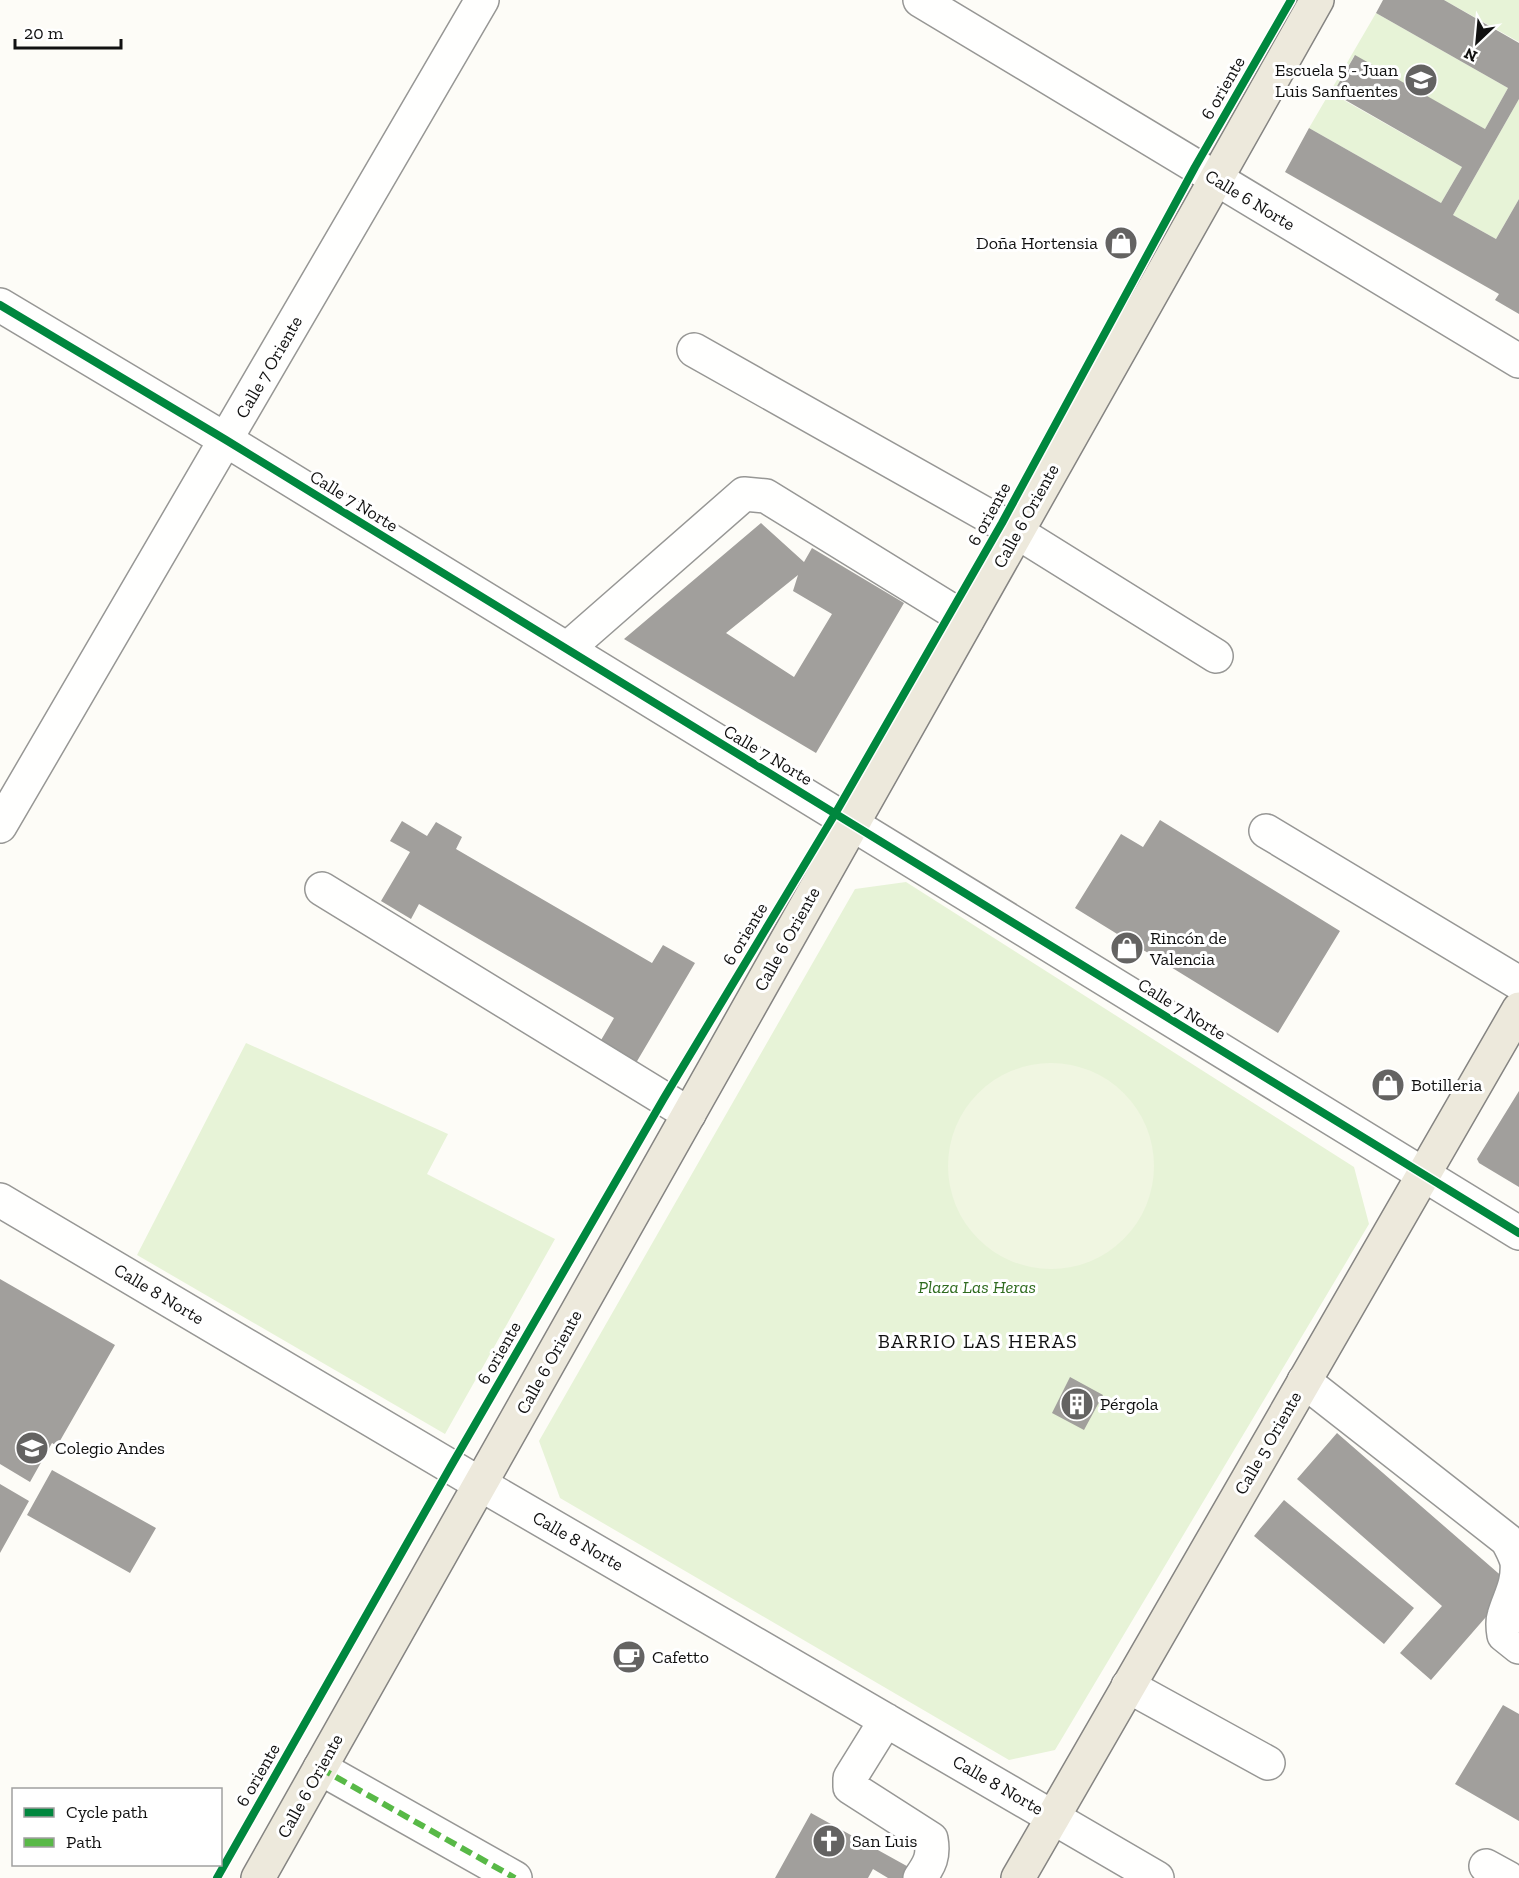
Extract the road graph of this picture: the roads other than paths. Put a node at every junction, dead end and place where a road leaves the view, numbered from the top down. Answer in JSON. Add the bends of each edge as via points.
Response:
{"nodes":[{"id":1,"x":483,"y":0,"type":"edge"},
{"id":2,"x":920,"y":0,"type":"edge"},
{"id":3,"x":1317,"y":0,"type":"edge"},
{"id":4,"x":1216,"y":180,"type":"junction"},
{"id":5,"x":0,"y":305,"type":"edge"},
{"id":6,"x":694,"y":350,"type":"dead end"},
{"id":7,"x":1519,"y":361,"type":"edge"},
{"id":8,"x":226,"y":440,"type":"junction"},
{"id":9,"x":1017,"y":532,"type":"junction"},
{"id":10,"x":967,"y":620,"type":"junction"},
{"id":11,"x":567,"y":649,"type":"junction"},
{"id":12,"x":1216,"y":656,"type":"dead end"},
{"id":13,"x":852,"y":824,"type":"junction"},
{"id":14,"x":0,"y":826,"type":"edge"},
{"id":15,"x":1266,"y":831,"type":"dead end"},
{"id":16,"x":321,"y":889,"type":"dead end"},
{"id":17,"x":1519,"y":983,"type":"edge"},
{"id":18,"x":1519,"y":1009,"type":"edge"},
{"id":19,"x":689,"y":1114,"type":"junction"},
{"id":20,"x":1423,"y":1175,"type":"junction"},
{"id":21,"x":0,"y":1200,"type":"edge"},
{"id":22,"x":1519,"y":1233,"type":"edge"},
{"id":23,"x":1304,"y":1381,"type":"junction"},
{"id":24,"x":480,"y":1484,"type":"junction"},
{"id":25,"x":1519,"y":1647,"type":"edge"},
{"id":26,"x":1128,"y":1686,"type":"junction"},
{"id":27,"x":886,"y":1720,"type":"junction"},
{"id":28,"x":1268,"y":1762,"type":"dead end"},
{"id":29,"x":320,"y":1768,"type":"junction"},
{"id":30,"x":1053,"y":1817,"type":"junction"},
{"id":31,"x":258,"y":1878,"type":"edge"},
{"id":32,"x":515,"y":1878,"type":"edge"},
{"id":33,"x":920,"y":1878,"type":"edge"},
{"id":34,"x":1018,"y":1878,"type":"edge"},
{"id":35,"x":1157,"y":1878,"type":"edge"}],
"edges":[{"from":1,"to":8,"type":"street","name":"Calle 7 Oriente"},
{"from":2,"to":4,"type":"street","name":"Calle 6 Norte"},
{"from":3,"to":4,"type":"main road","name":"Calle 6 Oriente"},
{"from":4,"to":7,"type":"street","name":"Calle 6 Norte"},
{"from":4,"to":9,"type":"main road","name":"Calle 6 Oriente"},
{"from":5,"to":8,"type":"street","name":"Calle 7 Norte"},
{"from":6,"to":9,"type":"street"},
{"from":8,"to":11,"type":"street","name":"Calle 7 Norte"},
{"from":8,"to":14,"type":"street","name":"Calle 7 Oriente"},
{"from":9,"to":10,"type":"main road","name":"Calle 6 Oriente"},
{"from":9,"to":12,"type":"street"},
{"from":10,"to":11,"type":"street","via":[[766,496],[744,494]]},
{"from":10,"to":13,"type":"main road","name":"Calle 6 Oriente"},
{"from":11,"to":13,"type":"street","name":"Calle 7 Norte"},
{"from":13,"to":19,"type":"main road","name":"Calle 6 Oriente"},
{"from":13,"to":20,"type":"street","name":"Calle 7 Norte"},
{"from":15,"to":17,"type":"street"},
{"from":16,"to":19,"type":"street"},
{"from":18,"to":20,"type":"main road","name":"Calle 5 Oriente"},
{"from":19,"to":24,"type":"main road","name":"Calle 6 Oriente"},
{"from":20,"to":22,"type":"street","name":"Calle 7 Norte"},
{"from":20,"to":23,"type":"main road","name":"Calle 5 Oriente"},
{"from":21,"to":24,"type":"street","name":"Calle 8 Norte"},
{"from":23,"to":25,"type":"street","via":[[1507,1540],[1518,1562],[1519,1574],[1503,1628],[1504,1635]]},
{"from":23,"to":26,"type":"main road","name":"Calle 5 Oriente"},
{"from":24,"to":27,"type":"street","name":"Calle 8 Norte"},
{"from":24,"to":29,"type":"main road","name":"Calle 6 Oriente"},
{"from":26,"to":28,"type":"street"},
{"from":26,"to":30,"type":"main road","name":"Calle 5 Oriente"},
{"from":27,"to":30,"type":"street","name":"Calle 8 Norte"},
{"from":27,"to":33,"type":"street","via":[[850,1778],[850,1787],[931,1839],[931,1863]]},
{"from":29,"to":31,"type":"main road","name":"Calle 6 Oriente"},
{"from":29,"to":32,"type":"street"},
{"from":30,"to":34,"type":"main road","name":"Calle 5 Oriente"},
{"from":30,"to":35,"type":"street","name":"Calle 8 Norte"}]}
